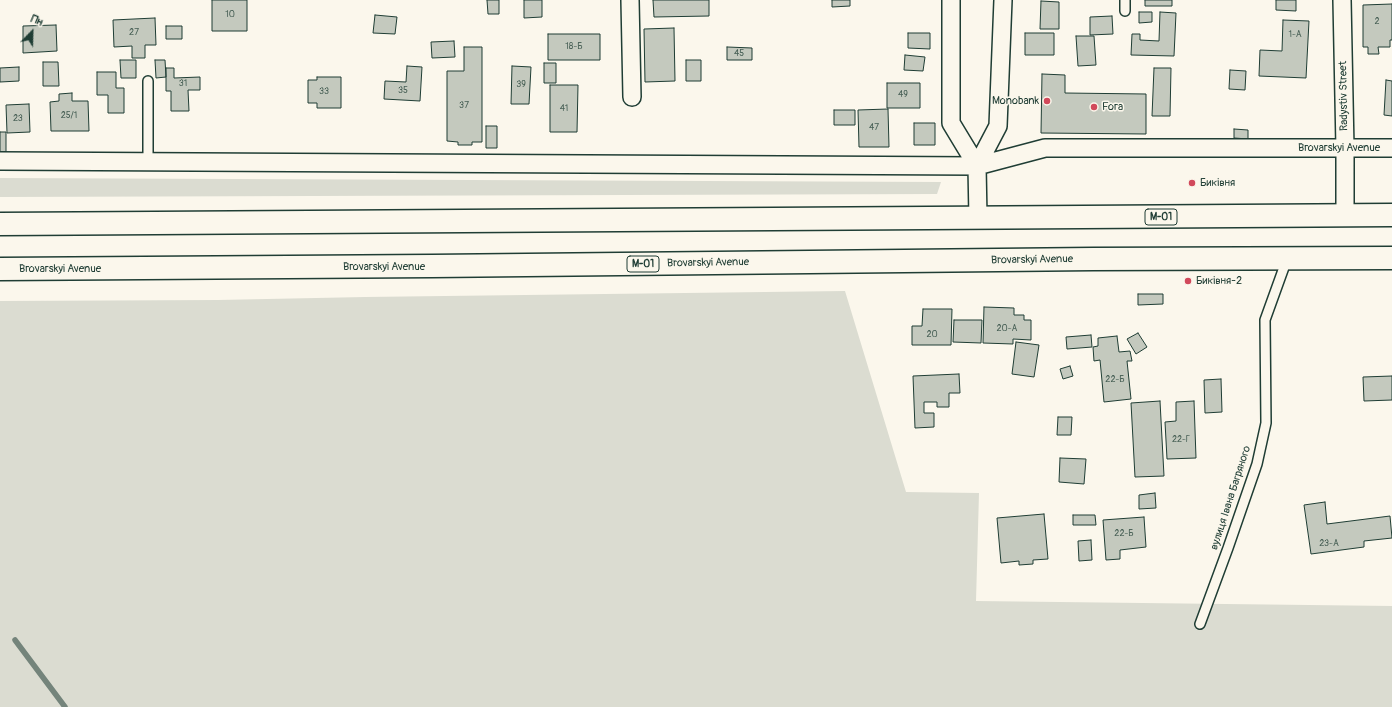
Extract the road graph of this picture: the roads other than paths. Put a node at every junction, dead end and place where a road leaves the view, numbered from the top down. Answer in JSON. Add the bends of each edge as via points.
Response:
{"nodes":[{"id":1,"x":630,"y":0,"type":"edge"},
{"id":2,"x":951,"y":0,"type":"edge"},
{"id":3,"x":1003,"y":0,"type":"edge"},
{"id":4,"x":1125,"y":0,"type":"edge"},
{"id":5,"x":1342,"y":0,"type":"edge"},
{"id":6,"x":1125,"y":11,"type":"dead end"},
{"id":7,"x":148,"y":81,"type":"dead end"},
{"id":8,"x":632,"y":97,"type":"dead end"},
{"id":9,"x":1345,"y":148,"type":"junction"},
{"id":10,"x":1392,"y":148,"type":"edge"},
{"id":11,"x":0,"y":161,"type":"edge"},
{"id":12,"x":148,"y":162,"type":"junction"},
{"id":13,"x":977,"y":166,"type":"junction"},
{"id":14,"x":1345,"y":215,"type":"junction"},
{"id":15,"x":1392,"y":215,"type":"edge"},
{"id":16,"x":978,"y":218,"type":"junction"},
{"id":17,"x":0,"y":224,"type":"edge"},
{"id":18,"x":1392,"y":258,"type":"edge"},
{"id":19,"x":1287,"y":259,"type":"junction"},
{"id":20,"x":0,"y":269,"type":"edge"},
{"id":21,"x":1200,"y":624,"type":"dead end"}],
"edges":[{"from":1,"to":8,"type":"street"},
{"from":2,"to":13,"type":"street","via":[[951,123]]},
{"from":3,"to":13,"type":"street","via":[[998,126]]},
{"from":4,"to":6,"type":"lane"},
{"from":5,"to":9,"type":"street","name":"Radystiv Street"},
{"from":7,"to":12,"type":"lane"},
{"from":9,"to":10,"type":"street","name":"Brovarskyi Avenue"},
{"from":9,"to":13,"type":"street","name":"Brovarskyi Avenue","via":[[1044,148]]},
{"from":9,"to":14,"type":"street","name":"Radystiv Street"},
{"from":11,"to":12,"type":"street","name":"Brovarskyi Avenue"},
{"from":12,"to":13,"type":"street","name":"Brovarskyi Avenue"},
{"from":13,"to":16,"type":"street"},
{"from":14,"to":15,"type":"highway","number":"М-01"},
{"from":14,"to":16,"type":"highway","number":"М-01"},
{"from":16,"to":17,"type":"highway","number":"М-01"},
{"from":18,"to":19,"type":"highway","name":"Brovarskyi Avenue","number":"М-01"},
{"from":19,"to":20,"type":"highway","name":"Brovarskyi Avenue","number":"М-01"},
{"from":19,"to":21,"type":"lane","name":"вулиця Івана Багряного","via":[[1265,320],[1266,423],[1257,464]]}]}
